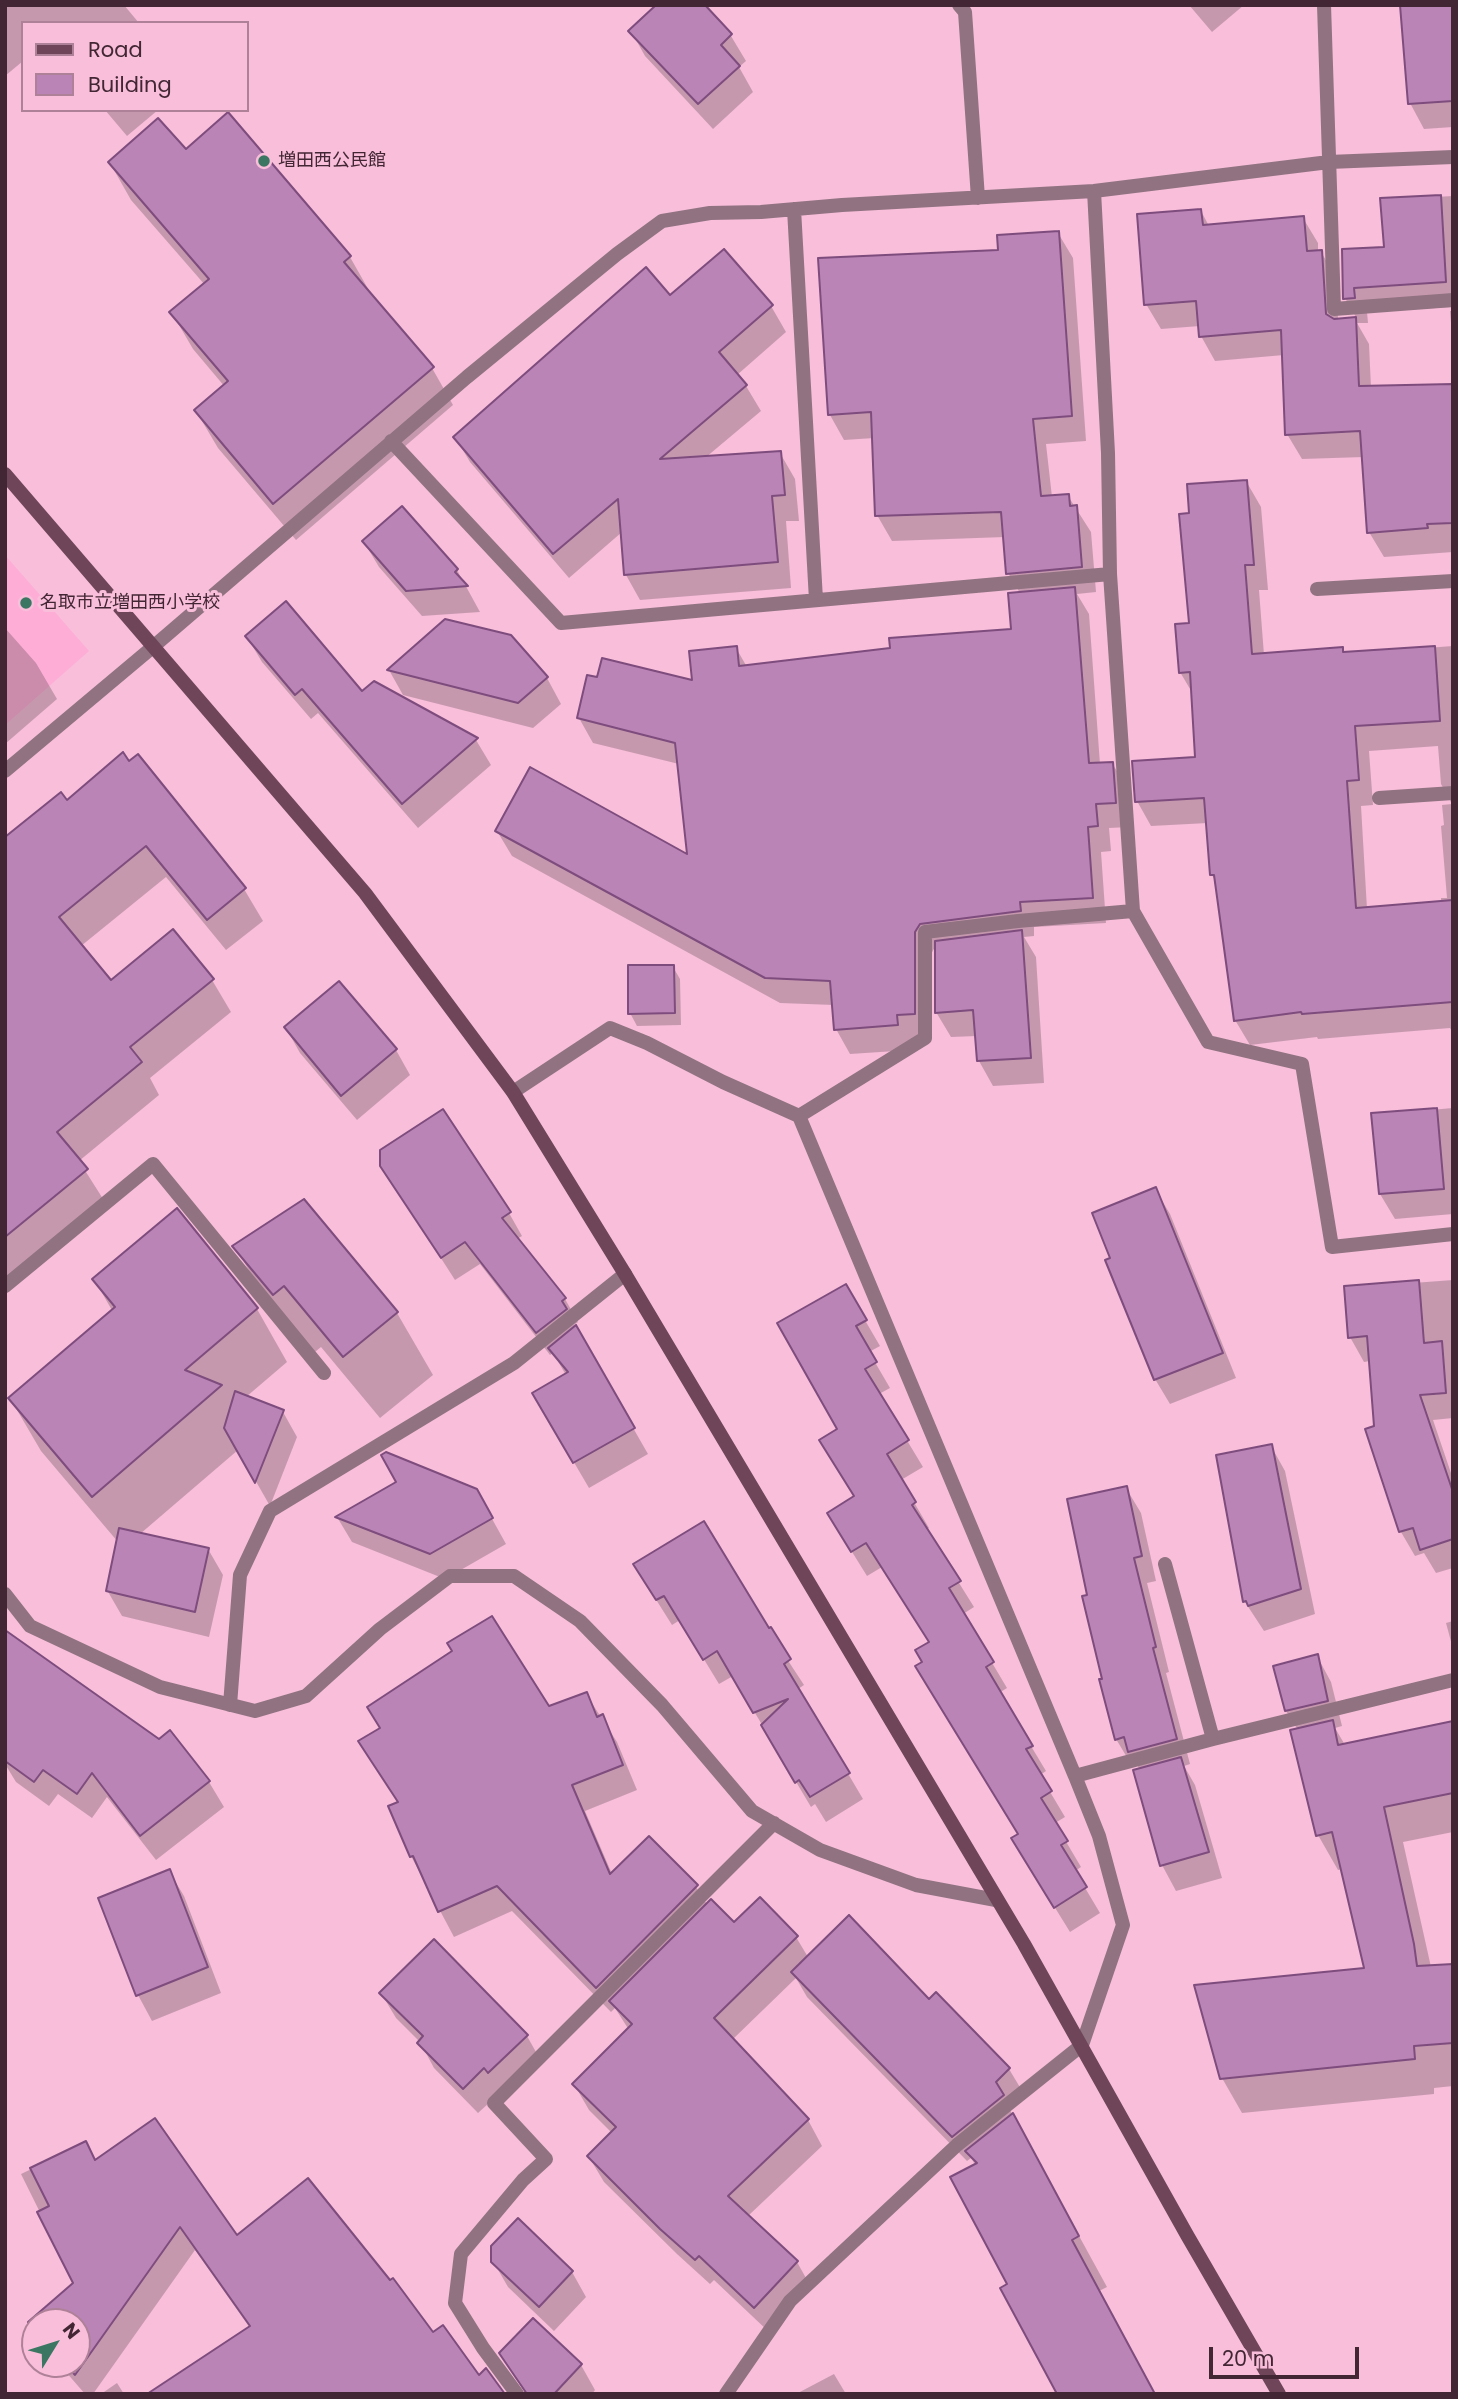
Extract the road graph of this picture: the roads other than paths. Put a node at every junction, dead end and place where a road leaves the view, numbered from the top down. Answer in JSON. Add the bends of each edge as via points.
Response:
{"nodes":[{"id":1,"x":959,"y":5,"type":"edge"},
{"id":2,"x":1324,"y":5,"type":"edge"},
{"id":3,"x":1453,"y":157,"type":"edge"},
{"id":4,"x":1329,"y":162,"type":"junction"},
{"id":5,"x":1094,"y":191,"type":"junction"},
{"id":6,"x":978,"y":198,"type":"junction"},
{"id":7,"x":794,"y":209,"type":"junction"},
{"id":8,"x":1453,"y":300,"type":"edge"},
{"id":9,"x":391,"y":441,"type":"junction"},
{"id":10,"x":5,"y":474,"type":"edge"},
{"id":11,"x":1110,"y":574,"type":"junction"},
{"id":12,"x":1453,"y":581,"type":"edge"},
{"id":13,"x":1317,"y":589,"type":"dead end"},
{"id":14,"x":816,"y":600,"type":"junction"},
{"id":15,"x":154,"y":646,"type":"junction"},
{"id":16,"x":5,"y":771,"type":"edge"},
{"id":17,"x":1453,"y":793,"type":"edge"},
{"id":18,"x":1379,"y":798,"type":"dead end"},
{"id":19,"x":1133,"y":911,"type":"junction"},
{"id":20,"x":513,"y":1092,"type":"junction"},
{"id":21,"x":799,"y":1116,"type":"junction"},
{"id":22,"x":1453,"y":1234,"type":"edge"},
{"id":23,"x":625,"y":1274,"type":"junction"},
{"id":24,"x":5,"y":1286,"type":"edge"},
{"id":25,"x":324,"y":1373,"type":"dead end"},
{"id":26,"x":1165,"y":1564,"type":"dead end"},
{"id":27,"x":5,"y":1594,"type":"edge"},
{"id":28,"x":1453,"y":1681,"type":"edge"},
{"id":29,"x":230,"y":1705,"type":"junction"},
{"id":30,"x":1213,"y":1739,"type":"junction"},
{"id":31,"x":1075,"y":1776,"type":"junction"},
{"id":32,"x":774,"y":1823,"type":"junction"},
{"id":33,"x":996,"y":1900,"type":"junction"},
{"id":34,"x":1082,"y":2045,"type":"junction"},
{"id":35,"x":517,"y":2394,"type":"edge"},
{"id":36,"x":726,"y":2394,"type":"edge"},
{"id":37,"x":1279,"y":2394,"type":"edge"}],
"edges":[{"from":1,"to":6,"type":"street","via":[[965,12]]},
{"from":2,"to":4,"type":"street"},
{"from":3,"to":4,"type":"street"},
{"from":4,"to":5,"type":"street"},
{"from":4,"to":8,"type":"street","via":[[1334,309]]},
{"from":5,"to":6,"type":"street"},
{"from":5,"to":11,"type":"street"},
{"from":6,"to":7,"type":"street"},
{"from":7,"to":9,"type":"street","via":[[710,213],[662,221]]},
{"from":7,"to":14,"type":"street"},
{"from":9,"to":14,"type":"street","via":[[561,623]]},
{"from":9,"to":15,"type":"street"},
{"from":10,"to":15,"type":"street"},
{"from":11,"to":14,"type":"street"},
{"from":11,"to":19,"type":"street"},
{"from":12,"to":13,"type":"street"},
{"from":15,"to":16,"type":"street"},
{"from":15,"to":20,"type":"street","via":[[365,893]]},
{"from":17,"to":18,"type":"street"},
{"from":19,"to":21,"type":"street","via":[[925,932],[925,1038]]},
{"from":19,"to":22,"type":"street","via":[[1208,1041],[1303,1064],[1332,1247]]},
{"from":20,"to":21,"type":"street","via":[[610,1028]]},
{"from":20,"to":23,"type":"street"},
{"from":21,"to":31,"type":"street"},
{"from":23,"to":29,"type":"street","via":[[514,1363],[270,1511],[240,1575]]},
{"from":23,"to":33,"type":"street"},
{"from":24,"to":25,"type":"street","via":[[153,1164]]},
{"from":26,"to":30,"type":"street"},
{"from":27,"to":29,"type":"street","via":[[30,1626],[160,1687]]},
{"from":28,"to":30,"type":"street"},
{"from":29,"to":32,"type":"street","via":[[255,1711],[306,1696],[380,1629],[450,1576],[514,1576],[580,1621],[662,1705],[752,1811]]},
{"from":30,"to":31,"type":"street"},
{"from":31,"to":34,"type":"street","via":[[1099,1836],[1123,1925]]},
{"from":32,"to":33,"type":"street","via":[[820,1850],[916,1885]]},
{"from":32,"to":35,"type":"street","via":[[494,2103],[546,2159],[461,2254],[455,2303]]},
{"from":33,"to":34,"type":"street"},
{"from":34,"to":36,"type":"street","via":[[957,2145],[790,2301]]},
{"from":34,"to":37,"type":"street"}]}
